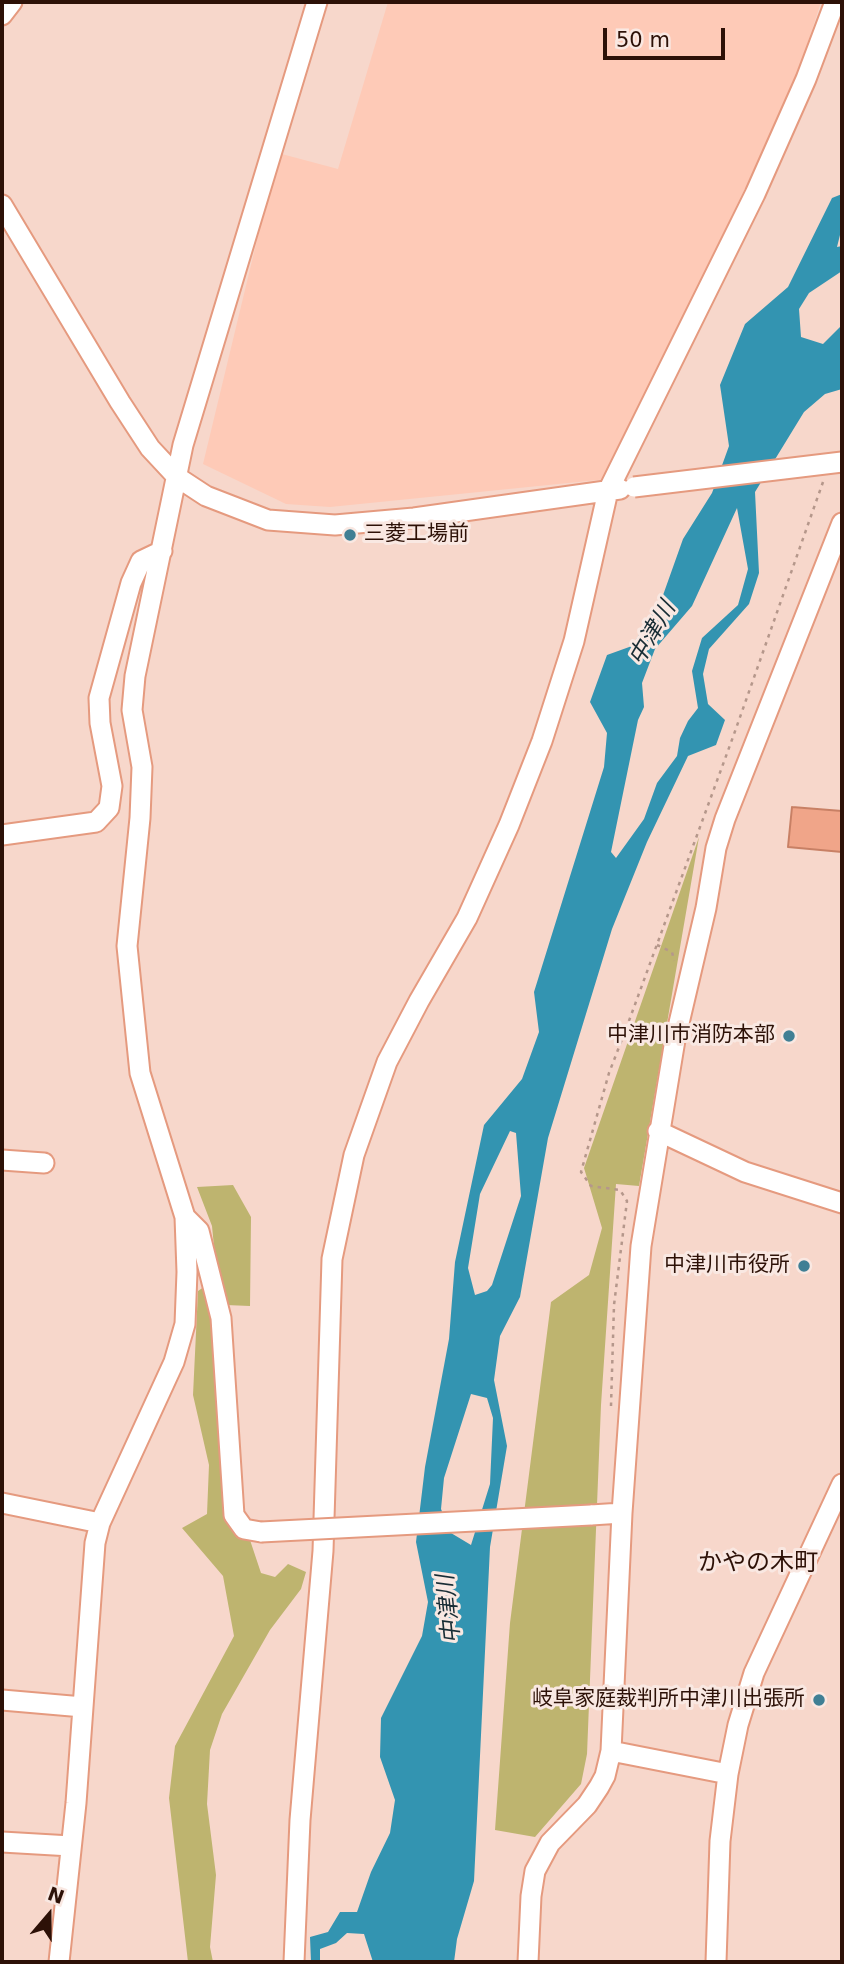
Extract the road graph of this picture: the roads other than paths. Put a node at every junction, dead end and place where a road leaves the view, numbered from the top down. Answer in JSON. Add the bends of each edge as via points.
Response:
{"nodes":[{"id":1,"x":12,"y":2,"type":"edge"},
{"id":2,"x":317,"y":2,"type":"edge"},
{"id":3,"x":835,"y":2,"type":"edge"},
{"id":4,"x":2,"y":15,"type":"edge"},
{"id":5,"x":2,"y":205,"type":"edge"},
{"id":6,"x":842,"y":462,"type":"edge"},
{"id":7,"x":177,"y":477,"type":"junction"},
{"id":8,"x":608,"y":491,"type":"junction"},
{"id":9,"x":842,"y":523,"type":"edge"},
{"id":10,"x":162,"y":551,"type":"junction"},
{"id":11,"x":2,"y":835,"type":"edge"},
{"id":12,"x":658,"y":1131,"type":"junction"},
{"id":13,"x":2,"y":1160,"type":"edge"},
{"id":14,"x":44,"y":1163,"type":"dead end"},
{"id":15,"x":842,"y":1203,"type":"edge"},
{"id":16,"x":185,"y":1217,"type":"junction"},
{"id":17,"x":842,"y":1484,"type":"edge"},
{"id":18,"x":2,"y":1503,"type":"edge"},
{"id":19,"x":622,"y":1513,"type":"junction"},
{"id":20,"x":100,"y":1523,"type":"junction"},
{"id":21,"x":3,"y":1706,"type":"edge"},
{"id":22,"x":83,"y":1707,"type":"junction"},
{"id":23,"x":611,"y":1751,"type":"junction"},
{"id":24,"x":728,"y":1774,"type":"junction"},
{"id":25,"x":2,"y":1842,"type":"edge"},
{"id":26,"x":71,"y":1846,"type":"junction"},
{"id":27,"x":58,"y":1962,"type":"edge"},
{"id":28,"x":294,"y":1962,"type":"edge"},
{"id":29,"x":528,"y":1962,"type":"edge"},
{"id":30,"x":716,"y":1962,"type":"edge"}],
"edges":[{"from":1,"to":4,"type":"street"},
{"from":2,"to":7,"type":"street"},
{"from":3,"to":8,"type":"street","via":[[755,194]]},
{"from":5,"to":7,"type":"street","via":[[120,402],[150,448]]},
{"from":6,"to":8,"type":"street","bridge":true},
{"from":7,"to":8,"type":"street","via":[[205,496],[268,520],[335,525]]},
{"from":7,"to":10,"type":"street"},
{"from":8,"to":28,"type":"street","via":[[574,641],[542,741],[467,918],[387,1062],[354,1155],[331,1259],[323,1551],[300,1820]]},
{"from":9,"to":12,"type":"street","via":[[716,848]]},
{"from":10,"to":11,"type":"street","via":[[141,561],[131,583],[99,698],[112,786],[109,808],[96,822]]},
{"from":10,"to":16,"type":"street","via":[[135,676],[132,710],[142,767],[127,946],[140,1073]]},
{"from":12,"to":15,"type":"street","via":[[745,1171]]},
{"from":12,"to":19,"type":"street","via":[[641,1246]]},
{"from":13,"to":14,"type":"street"},
{"from":16,"to":19,"type":"street","bridge":true,"via":[[199,1231],[220,1318],[234,1515],[244,1529],[261,1532]]},
{"from":16,"to":20,"type":"street","via":[[185,1324],[174,1362]]},
{"from":17,"to":24,"type":"street","via":[[754,1673]]},
{"from":18,"to":20,"type":"street"},
{"from":19,"to":23,"type":"street"},
{"from":20,"to":22,"type":"street"},
{"from":21,"to":22,"type":"street"},
{"from":22,"to":26,"type":"street"},
{"from":23,"to":24,"type":"street"},
{"from":23,"to":29,"type":"street","via":[[594,1796],[550,1843],[535,1871]]},
{"from":24,"to":30,"type":"street","via":[[720,1841]]},
{"from":25,"to":26,"type":"street"},
{"from":26,"to":27,"type":"street"}]}
